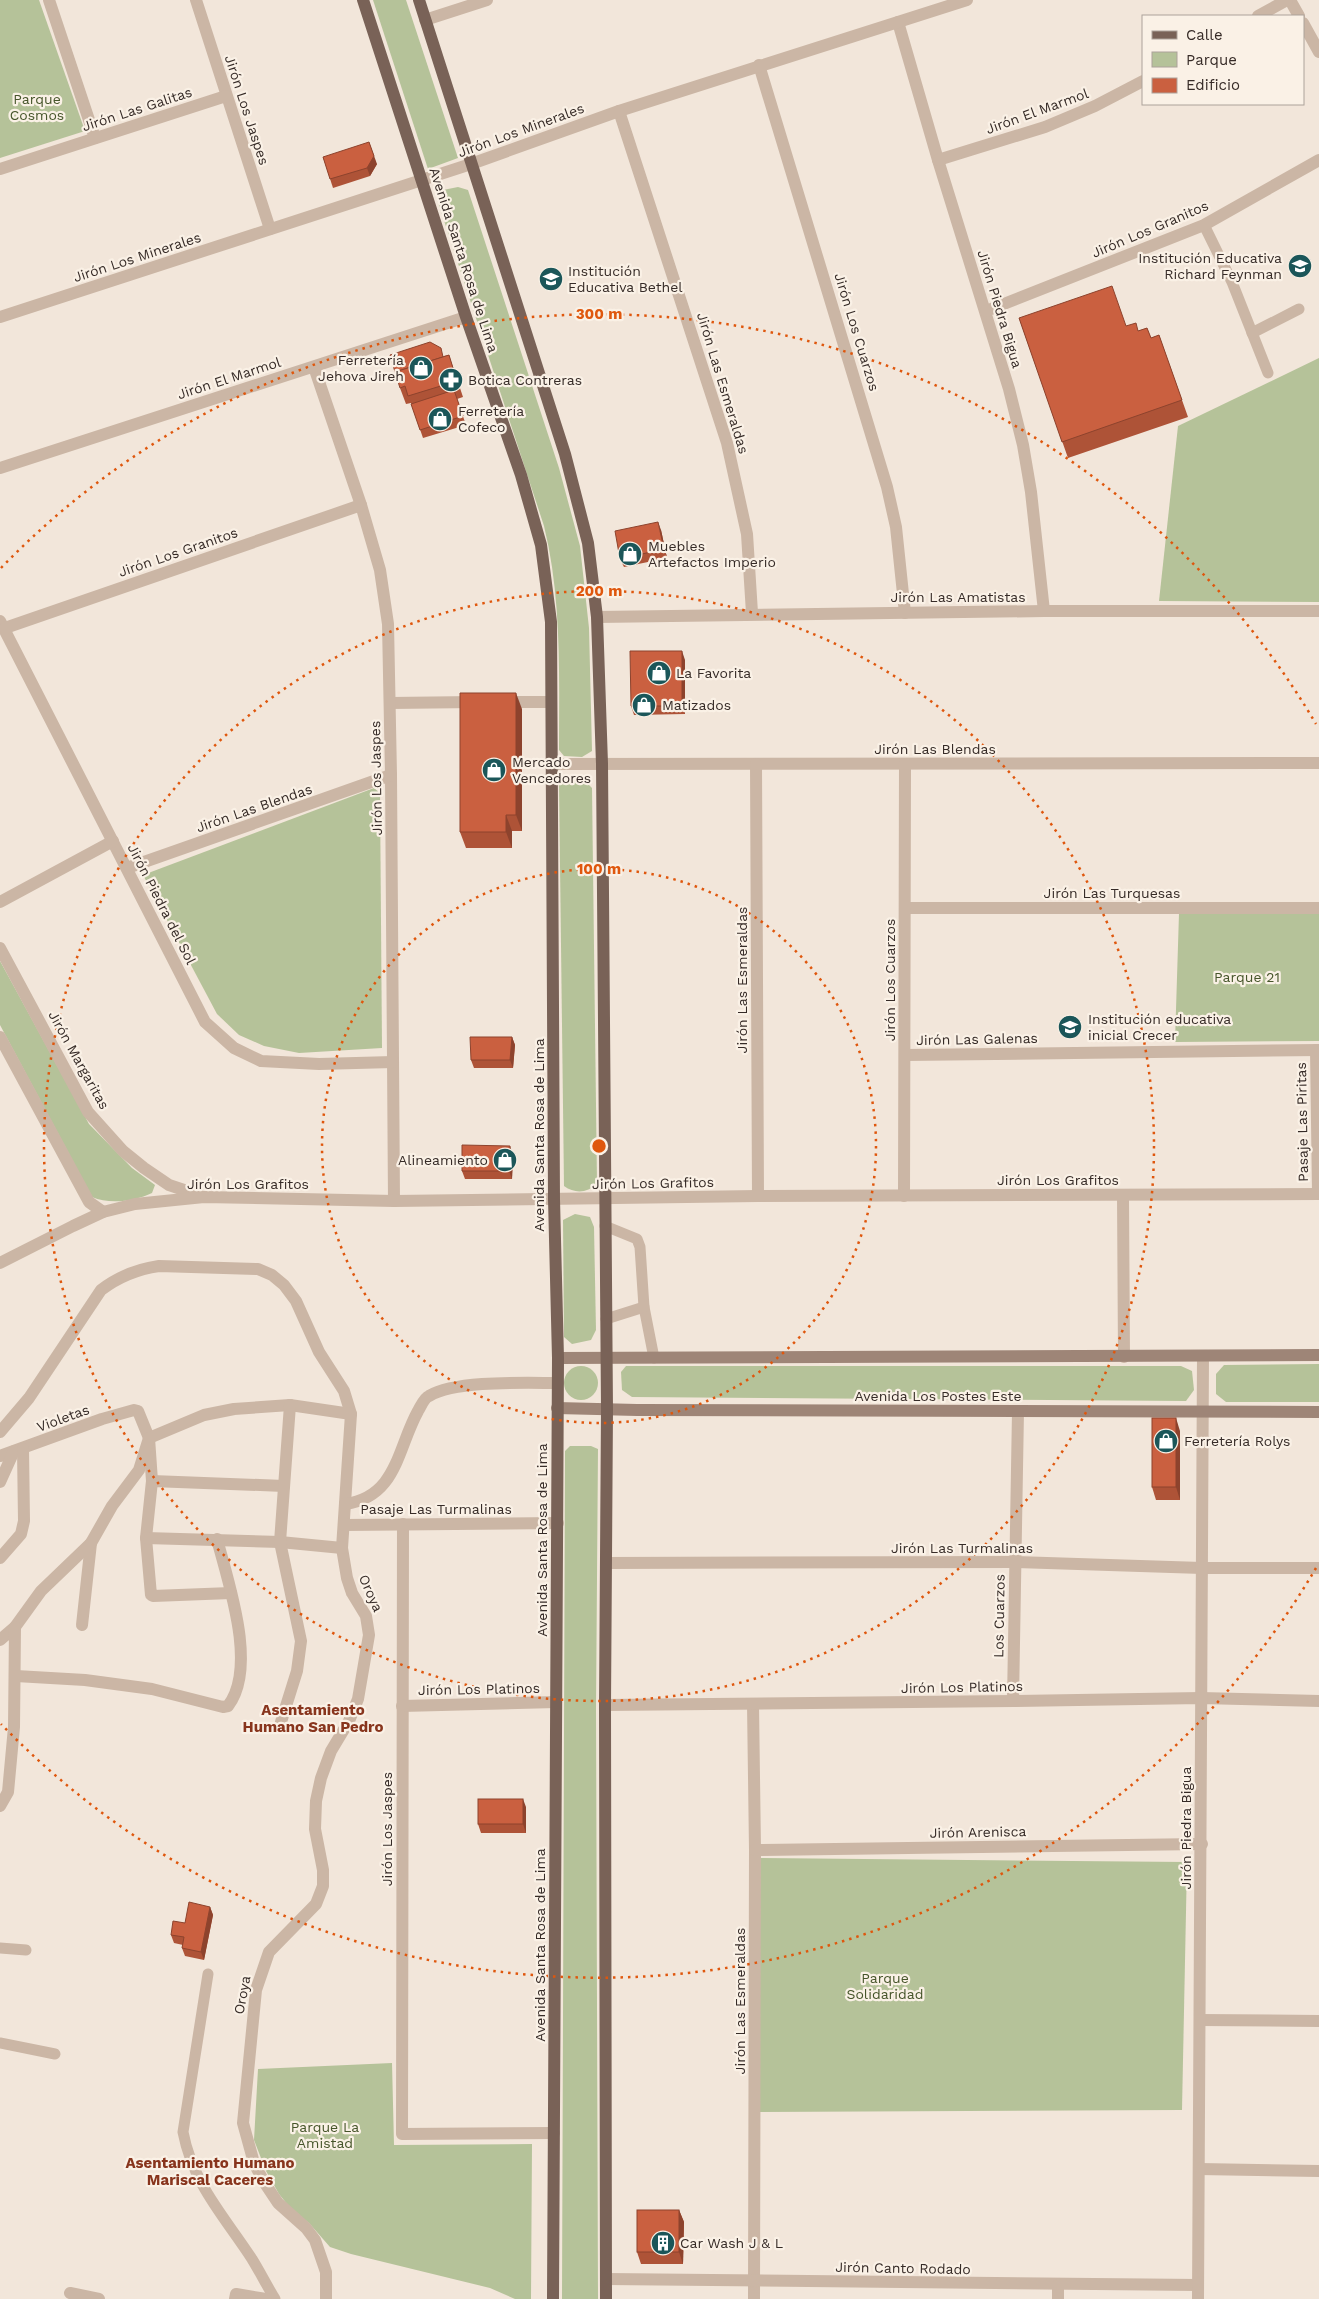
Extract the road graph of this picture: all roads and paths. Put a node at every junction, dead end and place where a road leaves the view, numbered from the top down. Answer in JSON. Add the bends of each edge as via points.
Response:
{"nodes":[{"id":1,"x":48,"y":0,"type":"edge"},
{"id":2,"x":196,"y":0,"type":"edge"},
{"id":3,"x":363,"y":0,"type":"edge"},
{"id":4,"x":419,"y":0,"type":"edge"},
{"id":5,"x":487,"y":0,"type":"edge"},
{"id":6,"x":967,"y":0,"type":"edge"},
{"id":7,"x":1288,"y":0,"type":"edge"},
{"id":8,"x":1260,"y":15,"type":"edge"},
{"id":9,"x":1298,"y":15,"type":"edge"},
{"id":10,"x":425,"y":20,"type":"junction"},
{"id":11,"x":898,"y":22,"type":"junction"},
{"id":12,"x":1304,"y":25,"type":"edge"},
{"id":13,"x":1319,"y":52,"type":"edge"},
{"id":14,"x":759,"y":66,"type":"junction"},
{"id":15,"x":1142,"y":82,"type":"edge"},
{"id":16,"x":226,"y":96,"type":"junction"},
{"id":17,"x":619,"y":111,"type":"junction"},
{"id":18,"x":95,"y":138,"type":"junction"},
{"id":19,"x":938,"y":160,"type":"junction"},
{"id":20,"x":1319,"y":160,"type":"edge"},
{"id":21,"x":471,"y":164,"type":"junction"},
{"id":22,"x":0,"y":169,"type":"edge"},
{"id":23,"x":421,"y":180,"type":"junction"},
{"id":24,"x":1204,"y":225,"type":"junction"},
{"id":25,"x":270,"y":229,"type":"junction"},
{"id":26,"x":1299,"y":309,"type":"dead end"},
{"id":27,"x":986,"y":311,"type":"junction"},
{"id":28,"x":0,"y":317,"type":"edge"},
{"id":29,"x":466,"y":317,"type":"junction"},
{"id":30,"x":1252,"y":333,"type":"junction"},
{"id":31,"x":314,"y":366,"type":"junction"},
{"id":32,"x":1268,"y":373,"type":"dead end"},
{"id":33,"x":0,"y":468,"type":"edge"},
{"id":34,"x":362,"y":505,"type":"junction"},
{"id":35,"x":1044,"y":611,"type":"junction"},
{"id":36,"x":1319,"y":611,"type":"edge"},
{"id":37,"x":905,"y":612,"type":"junction"},
{"id":38,"x":752,"y":613,"type":"junction"},
{"id":39,"x":597,"y":616,"type":"junction"},
{"id":40,"x":2,"y":624,"type":"edge"},
{"id":41,"x":551,"y":702,"type":"junction"},
{"id":42,"x":390,"y":703,"type":"junction"},
{"id":43,"x":1319,"y":762,"type":"edge"},
{"id":44,"x":552,"y":764,"type":"junction"},
{"id":45,"x":602,"y":764,"type":"junction"},
{"id":46,"x":756,"y":764,"type":"junction"},
{"id":47,"x":905,"y":764,"type":"junction"},
{"id":48,"x":391,"y":775,"type":"junction"},
{"id":49,"x":113,"y":841,"type":"junction"},
{"id":50,"x":127,"y":868,"type":"junction"},
{"id":51,"x":0,"y":902,"type":"edge"},
{"id":52,"x":905,"y":908,"type":"junction"},
{"id":53,"x":1319,"y":908,"type":"edge"},
{"id":54,"x":0,"y":948,"type":"edge"},
{"id":55,"x":0,"y":1037,"type":"edge"},
{"id":56,"x":1317,"y":1050,"type":"edge"},
{"id":57,"x":904,"y":1055,"type":"junction"},
{"id":58,"x":393,"y":1062,"type":"junction"},
{"id":59,"x":1319,"y":1194,"type":"edge"},
{"id":60,"x":1123,"y":1195,"type":"junction"},
{"id":61,"x":758,"y":1196,"type":"junction"},
{"id":62,"x":904,"y":1196,"type":"junction"},
{"id":63,"x":204,"y":1197,"type":"junction"},
{"id":64,"x":604,"y":1198,"type":"junction"},
{"id":65,"x":554,"y":1199,"type":"junction"},
{"id":66,"x":394,"y":1200,"type":"junction"},
{"id":67,"x":103,"y":1212,"type":"junction"},
{"id":68,"x":605,"y":1226,"type":"junction"},
{"id":69,"x":0,"y":1263,"type":"edge"},
{"id":70,"x":644,"y":1307,"type":"junction"},
{"id":71,"x":606,"y":1319,"type":"junction"},
{"id":72,"x":1319,"y":1355,"type":"edge"},
{"id":73,"x":1124,"y":1357,"type":"junction"},
{"id":74,"x":1203,"y":1357,"type":"junction"},
{"id":75,"x":558,"y":1358,"type":"junction"},
{"id":76,"x":607,"y":1358,"type":"junction"},
{"id":77,"x":654,"y":1358,"type":"junction"},
{"id":78,"x":558,"y":1383,"type":"junction"},
{"id":79,"x":290,"y":1405,"type":"junction"},
{"id":80,"x":557,"y":1408,"type":"junction"},
{"id":81,"x":607,"y":1409,"type":"junction"},
{"id":82,"x":1018,"y":1411,"type":"junction"},
{"id":83,"x":1202,"y":1412,"type":"junction"},
{"id":84,"x":1319,"y":1412,"type":"edge"},
{"id":85,"x":351,"y":1414,"type":"junction"},
{"id":86,"x":0,"y":1432,"type":"edge"},
{"id":87,"x":149,"y":1438,"type":"junction"},
{"id":88,"x":18,"y":1450,"type":"junction"},
{"id":89,"x":0,"y":1456,"type":"edge"},
{"id":90,"x":152,"y":1481,"type":"junction"},
{"id":91,"x":0,"y":1482,"type":"edge"},
{"id":92,"x":284,"y":1486,"type":"junction"},
{"id":93,"x":345,"y":1504,"type":"junction"},
{"id":94,"x":403,"y":1524,"type":"junction"},
{"id":95,"x":558,"y":1524,"type":"junction"},
{"id":96,"x":344,"y":1525,"type":"junction"},
{"id":97,"x":146,"y":1538,"type":"junction"},
{"id":98,"x":218,"y":1539,"type":"junction"},
{"id":99,"x":280,"y":1542,"type":"junction"},
{"id":100,"x":91,"y":1543,"type":"junction"},
{"id":101,"x":342,"y":1548,"type":"junction"},
{"id":102,"x":0,"y":1558,"type":"edge"},
{"id":103,"x":1015,"y":1562,"type":"junction"},
{"id":104,"x":606,"y":1563,"type":"junction"},
{"id":105,"x":1202,"y":1568,"type":"junction"},
{"id":106,"x":1319,"y":1568,"type":"edge"},
{"id":107,"x":231,"y":1593,"type":"junction"},
{"id":108,"x":82,"y":1625,"type":"dead end"},
{"id":109,"x":14,"y":1627,"type":"junction"},
{"id":110,"x":0,"y":1640,"type":"edge"},
{"id":111,"x":16,"y":1676,"type":"junction"},
{"id":112,"x":1201,"y":1698,"type":"junction"},
{"id":113,"x":1319,"y":1701,"type":"edge"},
{"id":114,"x":556,"y":1702,"type":"junction"},
{"id":115,"x":1013,"y":1702,"type":"junction"},
{"id":116,"x":753,"y":1704,"type":"junction"},
{"id":117,"x":605,"y":1705,"type":"junction"},
{"id":118,"x":402,"y":1706,"type":"junction"},
{"id":119,"x":281,"y":1722,"type":"dead end"},
{"id":120,"x":0,"y":1806,"type":"edge"},
{"id":121,"x":1202,"y":1844,"type":"junction"},
{"id":122,"x":755,"y":1850,"type":"junction"},
{"id":123,"x":0,"y":1948,"type":"edge"},
{"id":124,"x":26,"y":1950,"type":"dead end"},
{"id":125,"x":208,"y":1974,"type":"dead end"},
{"id":126,"x":1200,"y":2020,"type":"junction"},
{"id":127,"x":1319,"y":2021,"type":"edge"},
{"id":128,"x":0,"y":2044,"type":"edge"},
{"id":129,"x":55,"y":2054,"type":"dead end"},
{"id":130,"x":554,"y":2134,"type":"junction"},
{"id":131,"x":1199,"y":2169,"type":"junction"},
{"id":132,"x":1319,"y":2170,"type":"edge"},
{"id":133,"x":606,"y":2279,"type":"junction"},
{"id":134,"x":754,"y":2281,"type":"junction"},
{"id":135,"x":1058,"y":2285,"type":"junction"},
{"id":136,"x":1198,"y":2285,"type":"junction"},
{"id":137,"x":70,"y":2293,"type":"dead end"},
{"id":138,"x":236,"y":2297,"type":"edge"},
{"id":139,"x":99,"y":2299,"type":"edge"},
{"id":140,"x":266,"y":2299,"type":"edge"},
{"id":141,"x":275,"y":2299,"type":"edge"},
{"id":142,"x":326,"y":2299,"type":"edge"},
{"id":143,"x":554,"y":2299,"type":"edge"},
{"id":144,"x":606,"y":2299,"type":"edge"},
{"id":145,"x":754,"y":2299,"type":"edge"},
{"id":146,"x":1058,"y":2299,"type":"edge"},
{"id":147,"x":1198,"y":2299,"type":"edge"}],
"edges":[{"from":1,"to":18,"type":"street"},
{"from":2,"to":16,"type":"street","name":"Jirón Los Jaspes"},
{"from":3,"to":23,"type":"main road","name":"Avenida Santa Rosa de Lima"},
{"from":4,"to":10,"type":"main road"},
{"from":5,"to":10,"type":"street"},
{"from":6,"to":11,"type":"street","name":"Jirón Los Minerales"},
{"from":7,"to":8,"type":"street"},
{"from":7,"to":9,"type":"street"},
{"from":10,"to":21,"type":"main road"},
{"from":11,"to":14,"type":"street","name":"Jirón Los Minerales"},
{"from":11,"to":19,"type":"street","name":"Jirón Piedra Bigua"},
{"from":12,"to":13,"type":"street"},
{"from":14,"to":17,"type":"street","name":"Jirón Los Minerales"},
{"from":14,"to":37,"type":"street","name":"Jirón Los Cuarzos","via":[[888,487],[896,527]]},
{"from":15,"to":19,"type":"street","name":"Jirón El Marmol","via":[[1045,127]]},
{"from":16,"to":18,"type":"street","name":"Jirón Las Galitas"},
{"from":16,"to":25,"type":"street","name":"Jirón Los Jaspes"},
{"from":17,"to":21,"type":"street","name":"Jirón Los Minerales"},
{"from":17,"to":38,"type":"street","name":"Jirón Las Esmeraldas","via":[[727,443],[747,534]]},
{"from":18,"to":22,"type":"street","name":"Jirón Las Galitas"},
{"from":19,"to":27,"type":"street","name":"Jirón Piedra Bigua"},
{"from":20,"to":24,"type":"street","name":"Jirón Los Granitos"},
{"from":21,"to":23,"type":"street","name":"Jirón Los Minerales"},
{"from":21,"to":39,"type":"main road","via":[[577,497],[588,543]]},
{"from":23,"to":25,"type":"street","name":"Jirón Los Minerales"},
{"from":23,"to":29,"type":"main road","name":"Avenida Santa Rosa de Lima"},
{"from":24,"to":27,"type":"street","name":"Jirón Los Granitos"},
{"from":24,"to":30,"type":"lane"},
{"from":25,"to":28,"type":"street","name":"Jirón Los Minerales"},
{"from":26,"to":30,"type":"lane"},
{"from":27,"to":35,"type":"street","name":"Jirón Piedra Bigua","via":[[1023,445]]},
{"from":29,"to":31,"type":"street","name":"Jirón El Marmol"},
{"from":29,"to":41,"type":"main road","name":"Avenida Santa Rosa de Lima","via":[[521,475],[540,545],[550,622]]},
{"from":30,"to":32,"type":"lane"},
{"from":31,"to":33,"type":"street","name":"Jirón El Marmol"},
{"from":31,"to":34,"type":"street","name":"Jirón Los Jaspes"},
{"from":34,"to":40,"type":"street","name":"Jirón Los Granitos"},
{"from":34,"to":42,"type":"street","name":"Jirón Los Jaspes","via":[[380,570],[388,624]]},
{"from":35,"to":36,"type":"street","name":"Jirón Las Amatistas"},
{"from":35,"to":37,"type":"street","name":"Jirón Las Amatistas"},
{"from":37,"to":38,"type":"street","name":"Jirón Las Amatistas"},
{"from":38,"to":39,"type":"street","name":"Jirón Las Amatistas"},
{"from":39,"to":45,"type":"main road"},
{"from":40,"to":49,"type":"street","name":"Jirón Piedra del Sol"},
{"from":41,"to":42,"type":"street"},
{"from":41,"to":44,"type":"main road","name":"Avenida Santa Rosa de Lima"},
{"from":42,"to":48,"type":"street","name":"Jirón Los Jaspes"},
{"from":43,"to":47,"type":"street","name":"Jirón Las Blendas"},
{"from":44,"to":45,"type":"street","name":"Jirón Las Blendas"},
{"from":44,"to":65,"type":"main road","name":"Avenida Santa Rosa de Lima"},
{"from":45,"to":46,"type":"street","name":"Jirón Las Blendas"},
{"from":45,"to":64,"type":"main road"},
{"from":46,"to":47,"type":"street","name":"Jirón Las Blendas"},
{"from":46,"to":61,"type":"street","name":"Jirón Las Esmeraldas"},
{"from":47,"to":52,"type":"street","name":"Jirón Los Cuarzos"},
{"from":48,"to":50,"type":"street","name":"Jirón Las Blendas"},
{"from":48,"to":58,"type":"street","name":"Jirón Los Jaspes"},
{"from":49,"to":50,"type":"street","name":"Jirón Piedra del Sol"},
{"from":49,"to":51,"type":"street"},
{"from":50,"to":58,"type":"street","name":"Jirón Piedra del Sol","via":[[205,1022],[234,1048],[261,1061],[319,1064]]},
{"from":52,"to":53,"type":"street","name":"Jirón Las Turquesas"},
{"from":52,"to":57,"type":"street","name":"Jirón Los Cuarzos"},
{"from":54,"to":63,"type":"street","name":"Jirón Margaritas","via":[[88,1112],[123,1152],[144,1168],[169,1185]]},
{"from":55,"to":67,"type":"street","via":[[89,1202]]},
{"from":56,"to":57,"type":"street","name":"Jirón Las Galenas"},
{"from":56,"to":59,"type":"street","name":"Pasaje Las Piritas"},
{"from":57,"to":62,"type":"street","name":"Jirón Los Cuarzos"},
{"from":58,"to":66,"type":"street","name":"Jirón Los Jaspes"},
{"from":59,"to":60,"type":"street","name":"Jirón Los Grafitos"},
{"from":60,"to":62,"type":"street","name":"Jirón Los Grafitos"},
{"from":60,"to":73,"type":"street"},
{"from":61,"to":62,"type":"street","name":"Jirón Los Grafitos"},
{"from":61,"to":64,"type":"street","name":"Jirón Los Grafitos"},
{"from":63,"to":66,"type":"street","name":"Jirón Los Grafitos"},
{"from":63,"to":67,"type":"street","name":"Jirón Los Grafitos","via":[[135,1204]]},
{"from":64,"to":65,"type":"street","name":"Jirón Los Grafitos"},
{"from":64,"to":68,"type":"main road"},
{"from":65,"to":66,"type":"street","name":"Jirón Los Grafitos"},
{"from":65,"to":75,"type":"main road","name":"Avenida Santa Rosa de Lima"},
{"from":67,"to":69,"type":"street","name":"Jirón Los Grafitos"},
{"from":68,"to":70,"type":"lane","via":[[637,1239]]},
{"from":68,"to":71,"type":"main road"},
{"from":70,"to":71,"type":"lane"},
{"from":70,"to":77,"type":"lane"},
{"from":71,"to":76,"type":"main road"},
{"from":72,"to":74,"type":"main road"},
{"from":73,"to":74,"type":"main road"},
{"from":73,"to":77,"type":"main road"},
{"from":74,"to":83,"type":"street","name":"Jirón Piedra Bigua"},
{"from":75,"to":76,"type":"main road"},
{"from":75,"to":78,"type":"main road","name":"Avenida Santa Rosa de Lima"},
{"from":76,"to":77,"type":"main road"},
{"from":76,"to":81,"type":"main road"},
{"from":78,"to":80,"type":"main road","name":"Avenida Santa Rosa de Lima"},
{"from":78,"to":93,"type":"street","via":[[492,1384],[446,1389],[427,1396],[386,1484],[362,1502]]},
{"from":79,"to":85,"type":"street"},
{"from":79,"to":87,"type":"street","via":[[204,1415]]},
{"from":79,"to":92,"type":"street"},
{"from":80,"to":81,"type":"main road","name":"Avenida Los Postes Este"},
{"from":80,"to":95,"type":"main road","name":"Avenida Santa Rosa de Lima"},
{"from":81,"to":82,"type":"main road","name":"Avenida Los Postes Este"},
{"from":81,"to":104,"type":"main road"},
{"from":82,"to":83,"type":"main road","name":"Avenida Los Postes Este"},
{"from":82,"to":103,"type":"street","name":"Los Cuarzos"},
{"from":83,"to":84,"type":"main road","name":"Avenida Los Postes Este"},
{"from":83,"to":105,"type":"street","name":"Jirón Piedra Bigua"},
{"from":85,"to":86,"type":"street","name":"Oroya","via":[[344,1391],[319,1352],[296,1301],[284,1284],[258,1268],[159,1266],[144,1268],[113,1281],[101,1290],[29,1398]]},
{"from":85,"to":93,"type":"street","name":"Oroya"},
{"from":87,"to":88,"type":"street","name":"Violetas","via":[[138,1411],[134,1410]]},
{"from":87,"to":90,"type":"street"},
{"from":87,"to":100,"type":"street","via":[[139,1470],[112,1506]]},
{"from":88,"to":89,"type":"street","name":"Violetas"},
{"from":88,"to":91,"type":"street"},
{"from":88,"to":102,"type":"street","via":[[24,1521],[21,1534]]},
{"from":90,"to":92,"type":"street"},
{"from":90,"to":97,"type":"street"},
{"from":92,"to":99,"type":"street"},
{"from":93,"to":96,"type":"street","name":"Oroya"},
{"from":94,"to":95,"type":"street","name":"Pasaje Las Turmalinas"},
{"from":94,"to":96,"type":"street","name":"Pasaje Las Turmalinas"},
{"from":94,"to":118,"type":"street","name":"Jirón Los Jaspes"},
{"from":95,"to":114,"type":"main road","name":"Avenida Santa Rosa de Lima"},
{"from":96,"to":101,"type":"street","name":"Oroya"},
{"from":97,"to":98,"type":"street"},
{"from":97,"to":107,"type":"street","via":[[150,1595]]},
{"from":98,"to":99,"type":"street"},
{"from":98,"to":107,"type":"street"},
{"from":99,"to":101,"type":"street"},
{"from":99,"to":119,"type":"street","via":[[301,1641],[298,1671]]},
{"from":100,"to":108,"type":"street"},
{"from":100,"to":109,"type":"street","via":[[41,1591]]},
{"from":101,"to":142,"type":"street","name":"Oroya","via":[[347,1578],[366,1616],[370,1635],[358,1699],[331,1751],[316,1801],[315,1829],[324,1870],[323,1886],[316,1904],[269,1952],[256,1990],[243,2123],[249,2150],[264,2182],[278,2203],[315,2240],[326,2272]]},
{"from":103,"to":104,"type":"street","name":"Jirón Las Turmalinas"},
{"from":103,"to":105,"type":"street","name":"Jirón Las Turmalinas"},
{"from":103,"to":115,"type":"street","name":"Los Cuarzos"},
{"from":104,"to":117,"type":"main road"},
{"from":105,"to":106,"type":"street","name":"Jirón Las Turmalinas"},
{"from":105,"to":112,"type":"street","name":"Jirón Piedra Bigua"},
{"from":107,"to":111,"type":"street","via":[[241,1657],[238,1687],[228,1706],[152,1689],[85,1680]]},
{"from":109,"to":110,"type":"street"},
{"from":109,"to":111,"type":"street"},
{"from":111,"to":120,"type":"street","via":[[8,1792]]},
{"from":112,"to":113,"type":"street","name":"Jirón Los Platinos"},
{"from":112,"to":115,"type":"street","name":"Jirón Los Platinos"},
{"from":112,"to":121,"type":"street","name":"Jirón Piedra Bigua"},
{"from":114,"to":118,"type":"street","name":"Jirón Los Platinos"},
{"from":114,"to":130,"type":"main road","name":"Avenida Santa Rosa de Lima"},
{"from":115,"to":116,"type":"street","name":"Jirón Los Platinos"},
{"from":116,"to":117,"type":"street","name":"Jirón Los Platinos"},
{"from":116,"to":122,"type":"street","name":"Jirón Las Esmeraldas"},
{"from":117,"to":133,"type":"main road"},
{"from":118,"to":130,"type":"street","name":"Jirón Los Jaspes","via":[[402,2134]]},
{"from":121,"to":122,"type":"street","name":"Jirón Arenisca"},
{"from":121,"to":126,"type":"street","name":"Jirón Piedra Bigua"},
{"from":122,"to":134,"type":"street","name":"Jirón Las Esmeraldas"},
{"from":123,"to":124,"type":"lane"},
{"from":125,"to":141,"type":"lane","via":[[183,2132],[186,2147],[206,2192]]},
{"from":126,"to":127,"type":"street"},
{"from":126,"to":131,"type":"street","name":"Jirón Piedra Bigua"},
{"from":128,"to":129,"type":"lane"},
{"from":130,"to":143,"type":"main road","name":"Avenida Santa Rosa de Lima"},
{"from":131,"to":132,"type":"street"},
{"from":131,"to":136,"type":"street","name":"Jirón Piedra Bigua"},
{"from":133,"to":134,"type":"street","name":"Jirón Canto Rodado"},
{"from":133,"to":144,"type":"main road"},
{"from":134,"to":135,"type":"street","name":"Jirón Canto Rodado"},
{"from":134,"to":145,"type":"street","name":"Jirón Las Esmeraldas"},
{"from":135,"to":136,"type":"street","name":"Jirón Canto Rodado"},
{"from":135,"to":146,"type":"street"},
{"from":136,"to":147,"type":"street","name":"Jirón Piedra Bigua"},
{"from":137,"to":139,"type":"street"},
{"from":138,"to":140,"type":"street"}]}
